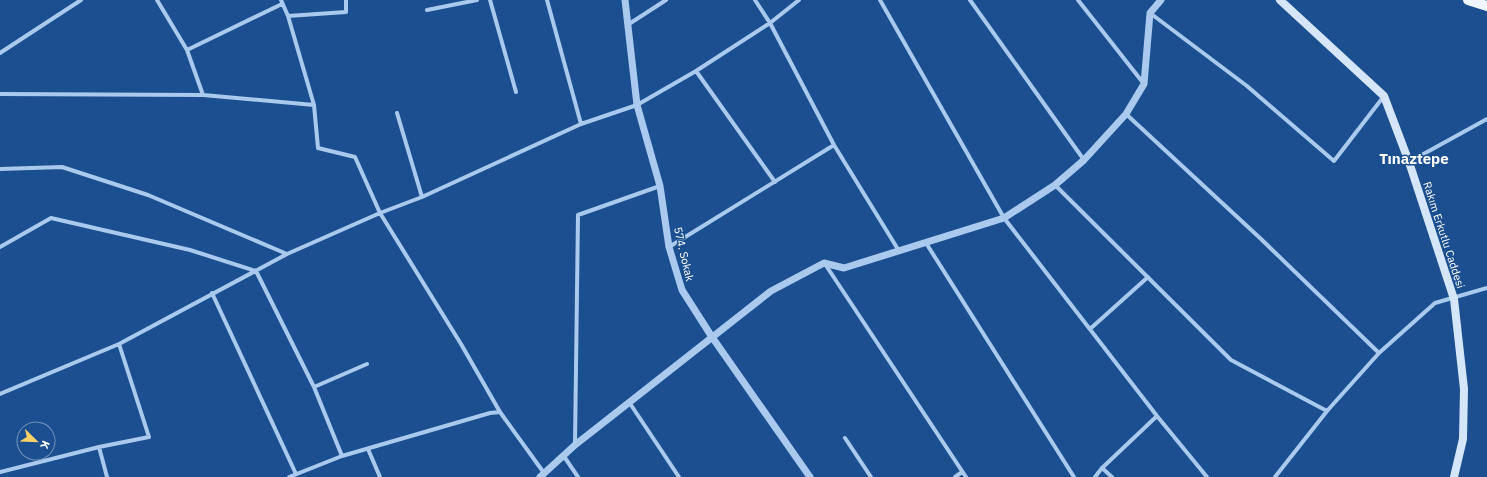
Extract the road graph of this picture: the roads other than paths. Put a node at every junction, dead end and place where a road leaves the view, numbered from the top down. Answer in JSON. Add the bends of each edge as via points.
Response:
{"nodes":[{"id":1,"x":81,"y":0,"type":"edge"},
{"id":2,"x":157,"y":0,"type":"edge"},
{"id":3,"x":346,"y":0,"type":"edge"},
{"id":4,"x":477,"y":0,"type":"edge"},
{"id":5,"x":490,"y":0,"type":"edge"},
{"id":6,"x":547,"y":0,"type":"edge"},
{"id":7,"x":625,"y":0,"type":"edge"},
{"id":8,"x":666,"y":0,"type":"edge"},
{"id":9,"x":755,"y":0,"type":"edge"},
{"id":10,"x":799,"y":0,"type":"edge"},
{"id":11,"x":880,"y":0,"type":"edge"},
{"id":12,"x":970,"y":0,"type":"edge"},
{"id":13,"x":1078,"y":0,"type":"edge"},
{"id":14,"x":1160,"y":0,"type":"edge"},
{"id":15,"x":1280,"y":0,"type":"edge"},
{"id":16,"x":1468,"y":0,"type":"edge"},
{"id":17,"x":281,"y":2,"type":"edge"},
{"id":18,"x":1487,"y":6,"type":"edge"},
{"id":19,"x":427,"y":10,"type":"dead end"},
{"id":20,"x":1150,"y":13,"type":"junction"},
{"id":21,"x":288,"y":16,"type":"junction"},
{"id":22,"x":770,"y":22,"type":"junction"},
{"id":23,"x":628,"y":24,"type":"junction"},
{"id":24,"x":187,"y":50,"type":"junction"},
{"id":25,"x":0,"y":53,"type":"edge"},
{"id":26,"x":696,"y":71,"type":"junction"},
{"id":27,"x":1144,"y":84,"type":"junction"},
{"id":28,"x":516,"y":92,"type":"dead end"},
{"id":29,"x":0,"y":94,"type":"edge"},
{"id":30,"x":203,"y":95,"type":"junction"},
{"id":31,"x":1384,"y":96,"type":"junction"},
{"id":32,"x":314,"y":105,"type":"junction"},
{"id":33,"x":637,"y":105,"type":"junction"},
{"id":34,"x":396,"y":113,"type":"dead end"},
{"id":35,"x":1126,"y":114,"type":"junction"},
{"id":36,"x":1487,"y":119,"type":"edge"},
{"id":37,"x":581,"y":124,"type":"junction"},
{"id":38,"x":834,"y":145,"type":"junction"},
{"id":39,"x":1084,"y":160,"type":"junction"},
{"id":40,"x":1409,"y":162,"type":"junction"},
{"id":41,"x":0,"y":169,"type":"edge"},
{"id":42,"x":775,"y":182,"type":"junction"},
{"id":43,"x":1055,"y":185,"type":"junction"},
{"id":44,"x":660,"y":186,"type":"junction"},
{"id":45,"x":422,"y":197,"type":"junction"},
{"id":46,"x":380,"y":213,"type":"junction"},
{"id":47,"x":1004,"y":218,"type":"junction"},
{"id":48,"x":926,"y":243,"type":"junction"},
{"id":49,"x":669,"y":247,"type":"junction"},
{"id":50,"x":0,"y":248,"type":"edge"},
{"id":51,"x":899,"y":251,"type":"junction"},
{"id":52,"x":287,"y":254,"type":"junction"},
{"id":53,"x":824,"y":263,"type":"junction"},
{"id":54,"x":256,"y":271,"type":"junction"},
{"id":55,"x":1148,"y":277,"type":"junction"},
{"id":56,"x":1487,"y":288,"type":"edge"},
{"id":57,"x":212,"y":293,"type":"junction"},
{"id":58,"x":1454,"y":299,"type":"junction"},
{"id":59,"x":1090,"y":329,"type":"junction"},
{"id":60,"x":712,"y":337,"type":"junction"},
{"id":61,"x":119,"y":344,"type":"junction"},
{"id":62,"x":1379,"y":353,"type":"junction"},
{"id":63,"x":367,"y":364,"type":"dead end"},
{"id":64,"x":314,"y":387,"type":"junction"},
{"id":65,"x":0,"y":394,"type":"edge"},
{"id":66,"x":629,"y":402,"type":"junction"},
{"id":67,"x":1327,"y":411,"type":"junction"},
{"id":68,"x":500,"y":412,"type":"junction"},
{"id":69,"x":1157,"y":416,"type":"junction"},
{"id":70,"x":845,"y":438,"type":"dead end"},
{"id":71,"x":575,"y":445,"type":"junction"},
{"id":72,"x":99,"y":447,"type":"junction"},
{"id":73,"x":368,"y":449,"type":"junction"},
{"id":74,"x":564,"y":455,"type":"junction"},
{"id":75,"x":342,"y":456,"type":"junction"},
{"id":76,"x":1102,"y":468,"type":"junction"},
{"id":77,"x":0,"y":472,"type":"edge"},
{"id":78,"x":962,"y":472,"type":"junction"},
{"id":79,"x":296,"y":474,"type":"junction"},
{"id":80,"x":542,"y":475,"type":"edge"},
{"id":81,"x":107,"y":477,"type":"edge"},
{"id":82,"x":289,"y":477,"type":"edge"},
{"id":83,"x":380,"y":477,"type":"edge"},
{"id":84,"x":578,"y":477,"type":"edge"},
{"id":85,"x":679,"y":477,"type":"edge"},
{"id":86,"x":810,"y":477,"type":"edge"},
{"id":87,"x":871,"y":477,"type":"edge"},
{"id":88,"x":955,"y":477,"type":"edge"},
{"id":89,"x":966,"y":477,"type":"edge"},
{"id":90,"x":1074,"y":477,"type":"edge"},
{"id":91,"x":1095,"y":477,"type":"edge"},
{"id":92,"x":1112,"y":477,"type":"edge"},
{"id":93,"x":1207,"y":477,"type":"edge"},
{"id":94,"x":1275,"y":477,"type":"edge"},
{"id":95,"x":1454,"y":477,"type":"edge"}],
"edges":[{"from":1,"to":25,"type":"street"},
{"from":2,"to":24,"type":"street"},
{"from":3,"to":21,"type":"street","via":[[346,12]]},
{"from":4,"to":19,"type":"street"},
{"from":5,"to":28,"type":"street"},
{"from":6,"to":37,"type":"street"},
{"from":7,"to":23,"type":"street","name":"574. Sokak"},
{"from":8,"to":23,"type":"street"},
{"from":9,"to":22,"type":"street"},
{"from":10,"to":22,"type":"street"},
{"from":11,"to":47,"type":"street"},
{"from":12,"to":39,"type":"street"},
{"from":13,"to":27,"type":"street"},
{"from":14,"to":20,"type":"street"},
{"from":15,"to":31,"type":"main road","name":"Rakım Erkutlu Caddesi"},
{"from":16,"to":18,"type":"main road"},
{"from":17,"to":21,"type":"street"},
{"from":17,"to":24,"type":"street"},
{"from":20,"to":27,"type":"street"},
{"from":20,"to":31,"type":"street","via":[[1247,86],[1334,162]]},
{"from":21,"to":32,"type":"street"},
{"from":22,"to":26,"type":"street"},
{"from":22,"to":38,"type":"street"},
{"from":23,"to":33,"type":"street","name":"574. Sokak"},
{"from":24,"to":30,"type":"street"},
{"from":26,"to":33,"type":"street"},
{"from":26,"to":42,"type":"street"},
{"from":27,"to":35,"type":"street"},
{"from":29,"to":30,"type":"street"},
{"from":30,"to":32,"type":"street"},
{"from":31,"to":40,"type":"main road","name":"Rakım Erkutlu Caddesi"},
{"from":32,"to":46,"type":"street","via":[[318,148],[355,157]]},
{"from":33,"to":37,"type":"street"},
{"from":33,"to":44,"type":"street","name":"574. Sokak"},
{"from":34,"to":45,"type":"street"},
{"from":35,"to":39,"type":"street"},
{"from":35,"to":62,"type":"street"},
{"from":36,"to":40,"type":"street"},
{"from":37,"to":45,"type":"street"},
{"from":38,"to":42,"type":"street"},
{"from":38,"to":51,"type":"street"},
{"from":39,"to":43,"type":"street"},
{"from":40,"to":58,"type":"main road","name":"Rakım Erkutlu Caddesi"},
{"from":41,"to":52,"type":"street","via":[[62,167],[148,195]]},
{"from":42,"to":49,"type":"street"},
{"from":43,"to":47,"type":"street"},
{"from":43,"to":55,"type":"street"},
{"from":44,"to":49,"type":"street","name":"574. Sokak"},
{"from":44,"to":71,"type":"street","via":[[578,215]]},
{"from":45,"to":46,"type":"street"},
{"from":46,"to":52,"type":"street"},
{"from":46,"to":68,"type":"street"},
{"from":47,"to":48,"type":"street"},
{"from":47,"to":59,"type":"street"},
{"from":48,"to":51,"type":"street"},
{"from":48,"to":90,"type":"street"},
{"from":49,"to":60,"type":"street","name":"574. Sokak","via":[[682,290]]},
{"from":50,"to":54,"type":"street","via":[[51,218],[190,250]]},
{"from":51,"to":53,"type":"street","via":[[844,268]]},
{"from":52,"to":54,"type":"street"},
{"from":53,"to":60,"type":"street","via":[[771,291]]},
{"from":53,"to":78,"type":"street"},
{"from":54,"to":57,"type":"street"},
{"from":54,"to":64,"type":"street"},
{"from":55,"to":59,"type":"street"},
{"from":55,"to":67,"type":"street","via":[[1231,360]]},
{"from":56,"to":58,"type":"street"},
{"from":57,"to":61,"type":"street"},
{"from":57,"to":79,"type":"street"},
{"from":58,"to":62,"type":"street","via":[[1435,303]]},
{"from":58,"to":95,"type":"main road","name":"Rakım Erkutlu Caddesi","via":[[1464,388],[1463,439]]},
{"from":59,"to":69,"type":"street"},
{"from":60,"to":66,"type":"street"},
{"from":60,"to":86,"type":"street","name":"574. Sokak"},
{"from":61,"to":65,"type":"street"},
{"from":61,"to":72,"type":"street","via":[[149,437]]},
{"from":62,"to":67,"type":"street"},
{"from":63,"to":64,"type":"street"},
{"from":64,"to":75,"type":"street"},
{"from":66,"to":71,"type":"street"},
{"from":66,"to":85,"type":"street"},
{"from":67,"to":94,"type":"street"},
{"from":68,"to":73,"type":"street"},
{"from":68,"to":80,"type":"street"},
{"from":69,"to":76,"type":"street"},
{"from":69,"to":93,"type":"street"},
{"from":70,"to":87,"type":"street"},
{"from":71,"to":74,"type":"street"},
{"from":72,"to":77,"type":"street"},
{"from":72,"to":81,"type":"street"},
{"from":73,"to":75,"type":"street"},
{"from":73,"to":83,"type":"street"},
{"from":74,"to":80,"type":"street"},
{"from":74,"to":84,"type":"street"},
{"from":75,"to":79,"type":"street"},
{"from":76,"to":91,"type":"street"},
{"from":76,"to":92,"type":"street"},
{"from":78,"to":88,"type":"street"},
{"from":78,"to":89,"type":"street"},
{"from":79,"to":82,"type":"street"}]}
